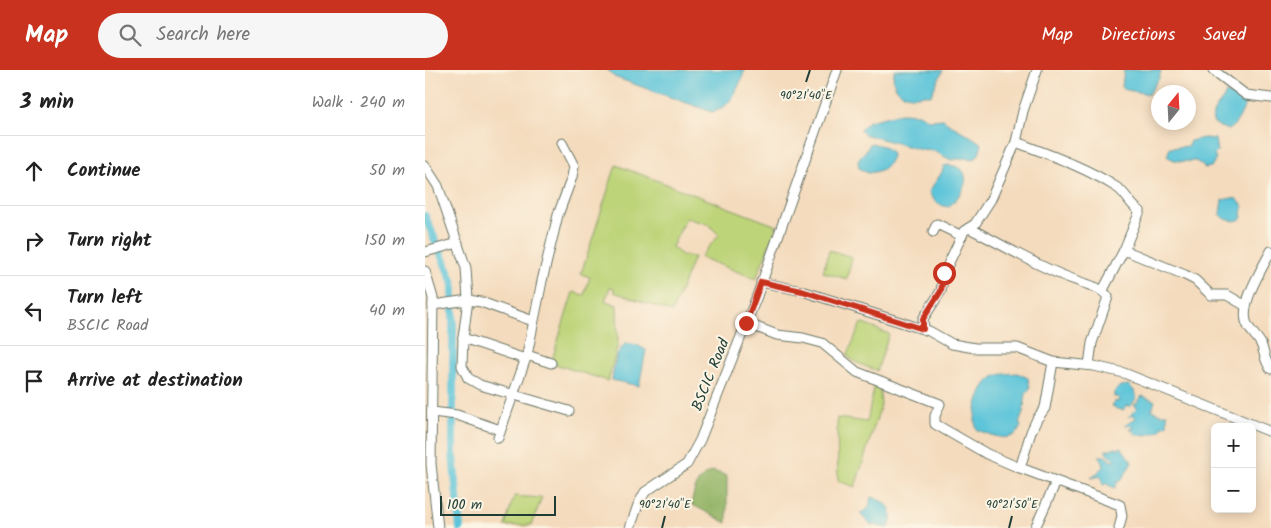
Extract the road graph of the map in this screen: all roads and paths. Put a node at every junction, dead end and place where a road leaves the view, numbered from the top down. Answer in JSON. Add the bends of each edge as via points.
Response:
{"nodes":[{"id":1,"x":837,"y":70,"type":"edge"},
{"id":2,"x":1037,"y":70,"type":"edge"},
{"id":3,"x":1213,"y":70,"type":"edge"},
{"id":4,"x":1271,"y":98,"type":"edge"},
{"id":5,"x":1015,"y":142,"type":"junction"},
{"id":6,"x":561,"y":143,"type":"dead end"},
{"id":7,"x":425,"y":166,"type":"edge"},
{"id":8,"x":969,"y":228,"type":"junction"},
{"id":9,"x":933,"y":232,"type":"dead end"},
{"id":10,"x":962,"y":236,"type":"junction"},
{"id":11,"x":458,"y":243,"type":"junction"},
{"id":12,"x":1124,"y":250,"type":"junction"},
{"id":13,"x":1271,"y":251,"type":"edge"},
{"id":14,"x":425,"y":252,"type":"edge"},
{"id":15,"x":425,"y":271,"type":"edge"},
{"id":16,"x":761,"y":282,"type":"junction"},
{"id":17,"x":1103,"y":290,"type":"junction"},
{"id":18,"x":468,"y":300,"type":"junction"},
{"id":19,"x":433,"y":305,"type":"junction"},
{"id":20,"x":1246,"y":306,"type":"junction"},
{"id":21,"x":533,"y":322,"type":"junction"},
{"id":22,"x":746,"y":323,"type":"junction"},
{"id":23,"x":923,"y":329,"type":"junction"},
{"id":24,"x":463,"y":338,"type":"junction"},
{"id":25,"x":526,"y":357,"type":"junction"},
{"id":26,"x":1053,"y":362,"type":"junction"},
{"id":27,"x":551,"y":363,"type":"dead end"},
{"id":28,"x":1089,"y":366,"type":"junction"},
{"id":29,"x":1271,"y":369,"type":"edge"},
{"id":30,"x":513,"y":394,"type":"junction"},
{"id":31,"x":569,"y":410,"type":"dead end"},
{"id":32,"x":432,"y":412,"type":"junction"},
{"id":33,"x":1271,"y":432,"type":"edge"},
{"id":34,"x":1020,"y":468,"type":"junction"},
{"id":35,"x":1056,"y":482,"type":"junction"},
{"id":36,"x":438,"y":528,"type":"edge"},
{"id":37,"x":630,"y":528,"type":"edge"},
{"id":38,"x":1035,"y":528,"type":"edge"},
{"id":39,"x":1119,"y":528,"type":"edge"}],
"edges":[{"from":1,"to":16,"type":"street","name":"BSCIC Road"},
{"from":2,"to":5,"type":"street"},
{"from":3,"to":4,"type":"street","via":[[1246,95]]},
{"from":5,"to":8,"type":"street","via":[[991,200]]},
{"from":5,"to":12,"type":"street","via":[[1071,163],[1123,191],[1132,206],[1140,211]]},
{"from":6,"to":21,"type":"street","via":[[574,166],[558,215]]},
{"from":7,"to":11,"type":"street","via":[[438,186]]},
{"from":8,"to":10,"type":"street"},
{"from":8,"to":17,"type":"street","via":[[1040,265]]},
{"from":9,"to":10,"type":"street","via":[[937,224]]},
{"from":10,"to":23,"type":"street","via":[[944,273],[941,291],[923,319]]},
{"from":11,"to":14,"type":"street"},
{"from":11,"to":18,"type":"street","via":[[466,268]]},
{"from":12,"to":17,"type":"street"},
{"from":12,"to":20,"type":"street","via":[[1185,274],[1211,295],[1227,295]]},
{"from":13,"to":20,"type":"street"},
{"from":15,"to":19,"type":"street"},
{"from":16,"to":22,"type":"street","name":"BSCIC Road"},
{"from":16,"to":23,"type":"street","via":[[802,291]]},
{"from":17,"to":28,"type":"street","via":[[1108,297],[1092,343]]},
{"from":18,"to":19,"type":"street"},
{"from":18,"to":21,"type":"street"},
{"from":18,"to":24,"type":"street"},
{"from":19,"to":32,"type":"street"},
{"from":20,"to":29,"type":"street","via":[[1246,322],[1261,344],[1265,362]]},
{"from":21,"to":25,"type":"street"},
{"from":22,"to":34,"type":"street","via":[[777,335],[823,343],[857,372],[940,404],[935,424],[987,454]]},
{"from":22,"to":37,"type":"street","name":"BSCIC Road","via":[[700,440],[687,464],[645,492]]},
{"from":23,"to":26,"type":"street","via":[[953,344],[975,348],[1017,348]]},
{"from":24,"to":25,"type":"street"},
{"from":24,"to":30,"type":"street","via":[[463,366],[468,378],[480,385]]},
{"from":25,"to":27,"type":"street"},
{"from":25,"to":30,"type":"street"},
{"from":26,"to":28,"type":"street"},
{"from":26,"to":34,"type":"street","via":[[1045,408],[1031,432]]},
{"from":28,"to":33,"type":"street","via":[[1124,373]]},
{"from":30,"to":31,"type":"street"},
{"from":30,"to":32,"type":"street","via":[[499,434],[457,415]]},
{"from":32,"to":36,"type":"street","via":[[431,464]]},
{"from":34,"to":35,"type":"street"},
{"from":35,"to":38,"type":"street"},
{"from":35,"to":39,"type":"street","via":[[1119,505],[1122,516]]}]}
